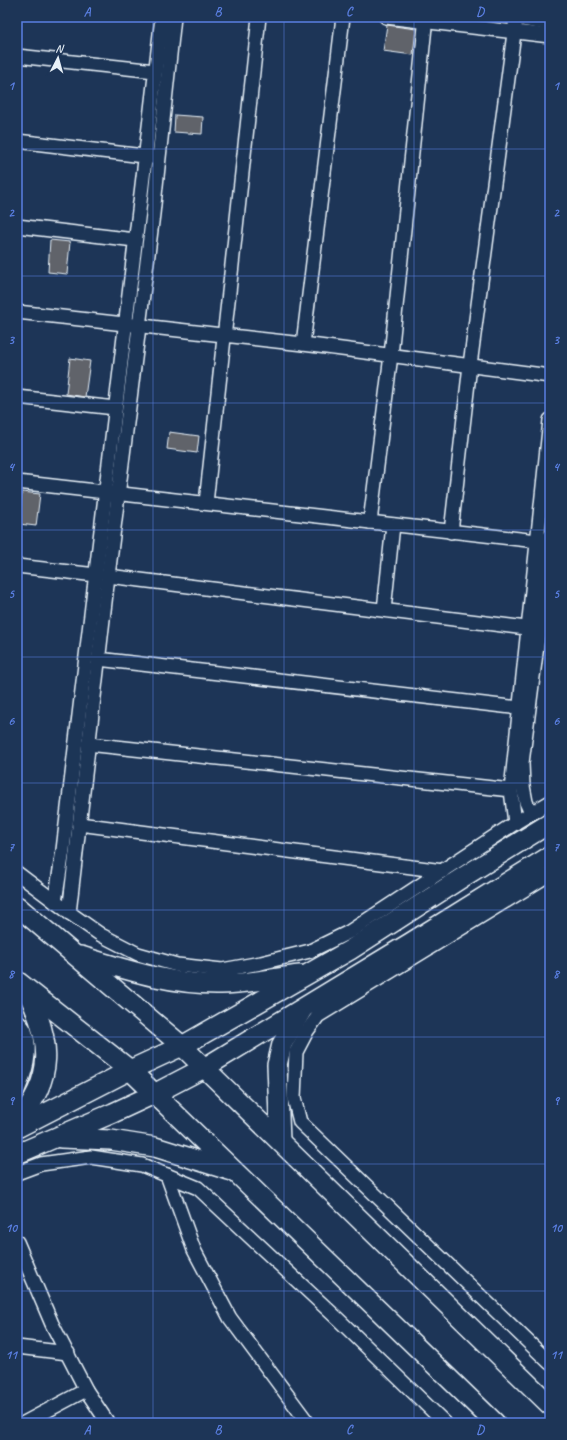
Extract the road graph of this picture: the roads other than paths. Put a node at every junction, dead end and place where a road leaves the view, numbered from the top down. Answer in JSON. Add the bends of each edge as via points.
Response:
{"nodes":[{"id":1,"x":162,"y":17,"type":"edge"},
{"id":2,"x":174,"y":17,"type":"edge"},
{"id":3,"x":259,"y":17,"type":"edge"},
{"id":4,"x":343,"y":17,"type":"edge"},
{"id":5,"x":386,"y":17,"type":"edge"},
{"id":6,"x":514,"y":17,"type":"edge"},
{"id":7,"x":425,"y":19,"type":"edge"},
{"id":8,"x":550,"y":24,"type":"edge"},
{"id":9,"x":513,"y":31,"type":"junction"},
{"id":10,"x":550,"y":36,"type":"edge"},
{"id":11,"x":17,"y":56,"type":"edge"},
{"id":12,"x":155,"y":71,"type":"junction"},
{"id":13,"x":17,"y":142,"type":"edge"},
{"id":14,"x":145,"y":156,"type":"junction"},
{"id":15,"x":159,"y":157,"type":"junction"},
{"id":16,"x":17,"y":226,"type":"edge"},
{"id":17,"x":135,"y":240,"type":"junction"},
{"id":18,"x":17,"y":312,"type":"edge"},
{"id":19,"x":125,"y":325,"type":"junction"},
{"id":20,"x":139,"y":326,"type":"junction"},
{"id":21,"x":224,"y":336,"type":"junction"},
{"id":22,"x":303,"y":344,"type":"junction"},
{"id":23,"x":391,"y":355,"type":"junction"},
{"id":24,"x":470,"y":365,"type":"junction"},
{"id":25,"x":550,"y":376,"type":"edge"},
{"id":26,"x":17,"y":397,"type":"edge"},
{"id":27,"x":115,"y":408,"type":"junction"},
{"id":28,"x":550,"y":420,"type":"edge"},
{"id":29,"x":17,"y":482,"type":"edge"},
{"id":30,"x":112,"y":492,"type":"junction"},
{"id":31,"x":206,"y":503,"type":"junction"},
{"id":32,"x":370,"y":522,"type":"junction"},
{"id":33,"x":393,"y":525,"type":"junction"},
{"id":34,"x":451,"y":532,"type":"junction"},
{"id":35,"x":546,"y":542,"type":"edge"},
{"id":36,"x":17,"y":566,"type":"edge"},
{"id":37,"x":102,"y":575,"type":"junction"},
{"id":38,"x":384,"y":610,"type":"junction"},
{"id":39,"x":539,"y":630,"type":"edge"},
{"id":40,"x":98,"y":659,"type":"junction"},
{"id":41,"x":519,"y":708,"type":"junction"},
{"id":42,"x":88,"y":744,"type":"junction"},
{"id":43,"x":510,"y":790,"type":"junction"},
{"id":44,"x":550,"y":802,"type":"edge"},
{"id":45,"x":532,"y":814,"type":"junction"},
{"id":46,"x":550,"y":823,"type":"edge"},
{"id":47,"x":79,"y":824,"type":"junction"},
{"id":48,"x":515,"y":824,"type":"junction"},
{"id":49,"x":550,"y":856,"type":"edge"},
{"id":50,"x":443,"y":871,"type":"junction"},
{"id":51,"x":17,"y":873,"type":"edge"},
{"id":52,"x":550,"y":874,"type":"edge"},
{"id":53,"x":55,"y":902,"type":"junction"},
{"id":54,"x":17,"y":906,"type":"edge"},
{"id":55,"x":69,"y":913,"type":"junction"},
{"id":56,"x":74,"y":954,"type":"junction"},
{"id":57,"x":309,"y":974,"type":"junction"},
{"id":58,"x":21,"y":984,"type":"edge"},
{"id":59,"x":304,"y":1007,"type":"junction"},
{"id":60,"x":17,"y":1021,"type":"edge"},
{"id":61,"x":182,"y":1046,"type":"junction"},
{"id":62,"x":204,"y":1068,"type":"junction"},
{"id":63,"x":130,"y":1070,"type":"junction"},
{"id":64,"x":17,"y":1093,"type":"edge"},
{"id":65,"x":154,"y":1094,"type":"junction"},
{"id":66,"x":17,"y":1122,"type":"edge"},
{"id":67,"x":17,"y":1128,"type":"edge"},
{"id":68,"x":56,"y":1138,"type":"junction"},
{"id":69,"x":280,"y":1141,"type":"junction"},
{"id":70,"x":17,"y":1154,"type":"edge"},
{"id":71,"x":235,"y":1172,"type":"junction"},
{"id":72,"x":17,"y":1173,"type":"edge"},
{"id":73,"x":167,"y":1176,"type":"junction"},
{"id":74,"x":17,"y":1242,"type":"edge"},
{"id":75,"x":17,"y":1347,"type":"edge"},
{"id":76,"x":68,"y":1353,"type":"junction"},
{"id":77,"x":550,"y":1362,"type":"edge"},
{"id":78,"x":86,"y":1390,"type":"junction"},
{"id":79,"x":550,"y":1405,"type":"edge"},
{"id":80,"x":24,"y":1423,"type":"edge"},
{"id":81,"x":108,"y":1423,"type":"edge"},
{"id":82,"x":308,"y":1423,"type":"edge"},
{"id":83,"x":445,"y":1423,"type":"edge"},
{"id":84,"x":496,"y":1423,"type":"edge"}],
"edges":[{"from":1,"to":12,"type":"street"},
{"from":2,"to":15,"type":"street"},
{"from":3,"to":21,"type":"street"},
{"from":4,"to":22,"type":"street"},
{"from":5,"to":7,"type":"street"},
{"from":6,"to":8,"type":"street"},
{"from":6,"to":9,"type":"street"},
{"from":7,"to":9,"type":"street"},
{"from":7,"to":23,"type":"street"},
{"from":9,"to":10,"type":"street"},
{"from":9,"to":24,"type":"street"},
{"from":11,"to":12,"type":"street"},
{"from":12,"to":14,"type":"street"},
{"from":13,"to":14,"type":"street"},
{"from":14,"to":15,"type":"street"},
{"from":14,"to":17,"type":"street"},
{"from":15,"to":20,"type":"street"},
{"from":16,"to":17,"type":"street"},
{"from":17,"to":19,"type":"street"},
{"from":18,"to":19,"type":"street"},
{"from":19,"to":20,"type":"street"},
{"from":19,"to":27,"type":"street"},
{"from":20,"to":21,"type":"street"},
{"from":20,"to":30,"type":"street"},
{"from":21,"to":22,"type":"street"},
{"from":21,"to":31,"type":"street"},
{"from":22,"to":23,"type":"street"},
{"from":23,"to":24,"type":"street"},
{"from":23,"to":32,"type":"street"},
{"from":24,"to":25,"type":"street"},
{"from":24,"to":34,"type":"street"},
{"from":26,"to":27,"type":"street"},
{"from":27,"to":30,"type":"street"},
{"from":28,"to":35,"type":"street"},
{"from":29,"to":30,"type":"street"},
{"from":30,"to":31,"type":"street"},
{"from":30,"to":37,"type":"street"},
{"from":31,"to":32,"type":"street"},
{"from":32,"to":33,"type":"street"},
{"from":33,"to":34,"type":"street"},
{"from":33,"to":38,"type":"street"},
{"from":34,"to":35,"type":"street"},
{"from":35,"to":39,"type":"street"},
{"from":36,"to":37,"type":"street"},
{"from":37,"to":38,"type":"street"},
{"from":37,"to":40,"type":"street"},
{"from":37,"to":53,"type":"street"},
{"from":38,"to":39,"type":"street"},
{"from":39,"to":41,"type":"street"},
{"from":39,"to":45,"type":"street","via":[[522,763],[526,802]]},
{"from":40,"to":41,"type":"street"},
{"from":40,"to":42,"type":"street"},
{"from":41,"to":43,"type":"street"},
{"from":42,"to":43,"type":"street"},
{"from":42,"to":47,"type":"street"},
{"from":43,"to":48,"type":"street"},
{"from":44,"to":45,"type":"street"},
{"from":45,"to":48,"type":"street"},
{"from":46,"to":57,"type":"main road"},
{"from":47,"to":50,"type":"street"},
{"from":47,"to":55,"type":"street"},
{"from":48,"to":50,"type":"street"},
{"from":49,"to":59,"type":"main road"},
{"from":50,"to":55,"type":"street","via":[[349,932],[310,951],[222,970],[177,965],[138,954],[101,935]]},
{"from":51,"to":53,"type":"street"},
{"from":52,"to":77,"type":"street","via":[[318,1016],[296,1052],[294,1098],[300,1122]]},
{"from":53,"to":55,"type":"street"},
{"from":54,"to":56,"type":"main road"},
{"from":56,"to":57,"type":"main road","via":[[157,978],[190,983],[222,984]]},
{"from":56,"to":61,"type":"main road"},
{"from":57,"to":61,"type":"main road"},
{"from":58,"to":63,"type":"main road"},
{"from":58,"to":66,"type":"main road","via":[[37,1011],[43,1029],[46,1064],[41,1083],[28,1109]]},
{"from":59,"to":62,"type":"main road"},
{"from":59,"to":69,"type":"main road","via":[[282,1044],[277,1065]]},
{"from":60,"to":64,"type":"street","via":[[25,1030],[28,1046],[26,1067]]},
{"from":61,"to":62,"type":"main road"},
{"from":61,"to":63,"type":"main road"},
{"from":62,"to":65,"type":"main road"},
{"from":62,"to":69,"type":"main road"},
{"from":63,"to":65,"type":"main road"},
{"from":63,"to":67,"type":"main road"},
{"from":65,"to":68,"type":"main road"},
{"from":65,"to":71,"type":"main road"},
{"from":68,"to":70,"type":"main road"},
{"from":68,"to":71,"type":"main road","via":[[111,1140],[155,1147]]},
{"from":69,"to":79,"type":"main road"},
{"from":71,"to":84,"type":"main road"},
{"from":72,"to":73,"type":"street","via":[[41,1164],[91,1157],[142,1165]]},
{"from":73,"to":82,"type":"street","via":[[194,1250],[230,1318]]},
{"from":73,"to":83,"type":"street","via":[[198,1188],[212,1200]]},
{"from":74,"to":76,"type":"street","via":[[52,1324]]},
{"from":75,"to":76,"type":"street"},
{"from":76,"to":78,"type":"street"},
{"from":78,"to":80,"type":"street"},
{"from":78,"to":81,"type":"street"}]}
